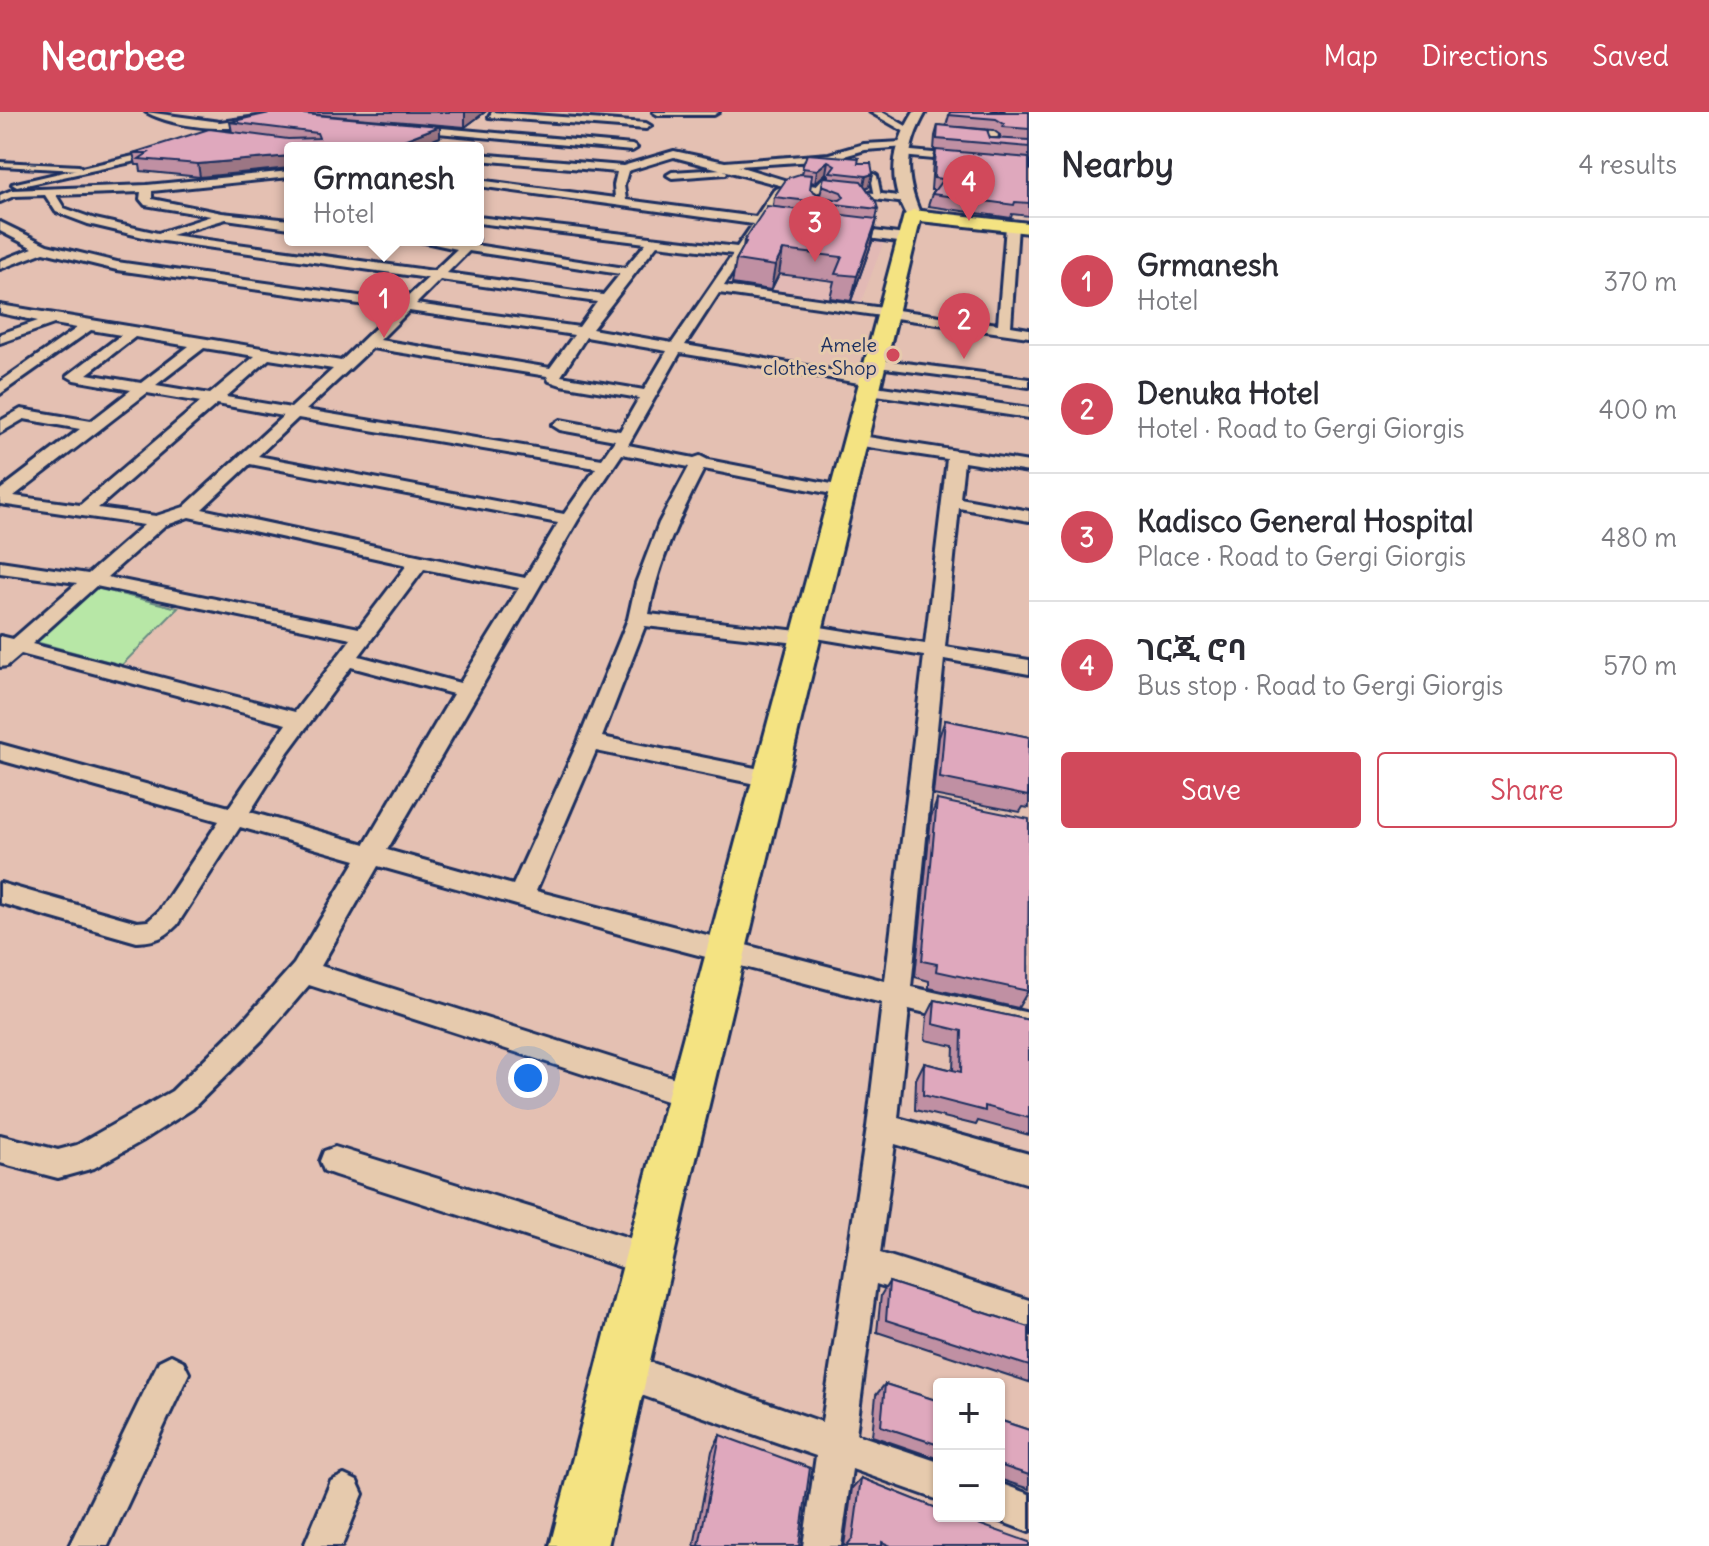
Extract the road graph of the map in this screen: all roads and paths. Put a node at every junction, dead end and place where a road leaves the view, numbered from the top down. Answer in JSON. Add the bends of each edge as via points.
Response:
{"nodes":[{"id":1,"x":151,"y":112,"type":"edge"},
{"id":2,"x":659,"y":112,"type":"edge"},
{"id":3,"x":714,"y":112,"type":"edge"},
{"id":4,"x":875,"y":112,"type":"edge"},
{"id":5,"x":920,"y":112,"type":"edge"},
{"id":6,"x":493,"y":114,"type":"edge"},
{"id":7,"x":997,"y":114,"type":"edge"},
{"id":8,"x":277,"y":117,"type":"edge"},
{"id":9,"x":646,"y":126,"type":"junction"},
{"id":10,"x":234,"y":127,"type":"junction"},
{"id":11,"x":395,"y":127,"type":"edge"},
{"id":12,"x":908,"y":130,"type":"junction"},
{"id":13,"x":468,"y":135,"type":"junction"},
{"id":14,"x":979,"y":135,"type":"edge"},
{"id":15,"x":224,"y":138,"type":"edge"},
{"id":16,"x":992,"y":140,"type":"junction"},
{"id":17,"x":451,"y":142,"type":"edge"},
{"id":18,"x":1004,"y":145,"type":"edge"},
{"id":19,"x":632,"y":148,"type":"junction"},
{"id":20,"x":172,"y":149,"type":"edge"},
{"id":21,"x":902,"y":149,"type":"junction"},
{"id":22,"x":674,"y":154,"type":"junction"},
{"id":23,"x":484,"y":157,"type":"edge"},
{"id":24,"x":992,"y":161,"type":"junction"},
{"id":25,"x":0,"y":164,"type":"edge"},
{"id":26,"x":721,"y":164,"type":"junction"},
{"id":27,"x":1029,"y":165,"type":"edge"},
{"id":28,"x":79,"y":168,"type":"junction"},
{"id":29,"x":623,"y":169,"type":"junction"},
{"id":30,"x":737,"y":170,"type":"junction"},
{"id":31,"x":284,"y":175,"type":"edge"},
{"id":32,"x":672,"y":175,"type":"dead end"},
{"id":33,"x":874,"y":176,"type":"edge"},
{"id":34,"x":827,"y":177,"type":"edge"},
{"id":35,"x":484,"y":184,"type":"edge"},
{"id":36,"x":793,"y":186,"type":"junction"},
{"id":37,"x":147,"y":188,"type":"junction"},
{"id":38,"x":525,"y":189,"type":"junction"},
{"id":39,"x":816,"y":189,"type":"junction"},
{"id":40,"x":4,"y":190,"type":"edge"},
{"id":41,"x":50,"y":194,"type":"junction"},
{"id":42,"x":878,"y":197,"type":"junction"},
{"id":43,"x":0,"y":199,"type":"edge"},
{"id":44,"x":515,"y":200,"type":"dead end"},
{"id":45,"x":621,"y":202,"type":"junction"},
{"id":46,"x":815,"y":209,"type":"edge"},
{"id":47,"x":504,"y":211,"type":"dead end"},
{"id":48,"x":226,"y":215,"type":"junction"},
{"id":49,"x":908,"y":218,"type":"junction"},
{"id":50,"x":484,"y":221,"type":"edge"},
{"id":51,"x":493,"y":222,"type":"junction"},
{"id":52,"x":766,"y":222,"type":"junction"},
{"id":53,"x":284,"y":223,"type":"edge"},
{"id":54,"x":0,"y":226,"type":"edge"},
{"id":55,"x":1020,"y":227,"type":"edge"},
{"id":56,"x":484,"y":230,"type":"edge"},
{"id":57,"x":832,"y":230,"type":"edge"},
{"id":58,"x":156,"y":236,"type":"junction"},
{"id":59,"x":654,"y":241,"type":"junction"},
{"id":60,"x":467,"y":246,"type":"edge"},
{"id":61,"x":480,"y":246,"type":"edge"},
{"id":62,"x":43,"y":248,"type":"junction"},
{"id":63,"x":739,"y":251,"type":"junction"},
{"id":64,"x":0,"y":265,"type":"edge"},
{"id":65,"x":628,"y":272,"type":"junction"},
{"id":66,"x":438,"y":276,"type":"junction"},
{"id":67,"x":717,"y":289,"type":"junction"},
{"id":68,"x":606,"y":299,"type":"junction"},
{"id":69,"x":405,"y":307,"type":"junction"},
{"id":70,"x":0,"y":309,"type":"edge"},
{"id":71,"x":886,"y":315,"type":"junction"},
{"id":72,"x":53,"y":320,"type":"junction"},
{"id":73,"x":87,"y":327,"type":"junction"},
{"id":74,"x":1004,"y":330,"type":"junction"},
{"id":75,"x":583,"y":332,"type":"junction"},
{"id":76,"x":132,"y":333,"type":"junction"},
{"id":77,"x":1029,"y":333,"type":"edge"},
{"id":78,"x":0,"y":339,"type":"edge"},
{"id":79,"x":202,"y":343,"type":"junction"},
{"id":80,"x":369,"y":343,"type":"junction"},
{"id":81,"x":677,"y":346,"type":"junction"},
{"id":82,"x":266,"y":354,"type":"junction"},
{"id":83,"x":344,"y":366,"type":"junction"},
{"id":84,"x":29,"y":369,"type":"junction"},
{"id":85,"x":554,"y":373,"type":"junction"},
{"id":86,"x":74,"y":376,"type":"junction"},
{"id":87,"x":872,"y":378,"type":"junction"},
{"id":88,"x":1029,"y":383,"type":"edge"},
{"id":89,"x":0,"y":389,"type":"edge"},
{"id":90,"x":142,"y":389,"type":"junction"},
{"id":91,"x":650,"y":395,"type":"junction"},
{"id":92,"x":216,"y":400,"type":"junction"},
{"id":93,"x":0,"y":410,"type":"edge"},
{"id":94,"x":295,"y":411,"type":"junction"},
{"id":95,"x":1029,"y":413,"type":"edge"},
{"id":96,"x":21,"y":414,"type":"junction"},
{"id":97,"x":560,"y":425,"type":"dead end"},
{"id":98,"x":93,"y":426,"type":"junction"},
{"id":99,"x":0,"y":428,"type":"edge"},
{"id":100,"x":855,"y":440,"type":"junction"},
{"id":101,"x":621,"y":442,"type":"junction"},
{"id":102,"x":956,"y":456,"type":"junction"},
{"id":103,"x":244,"y":458,"type":"junction"},
{"id":104,"x":700,"y":461,"type":"junction"},
{"id":105,"x":606,"y":465,"type":"junction"},
{"id":106,"x":1029,"y":467,"type":"edge"},
{"id":107,"x":842,"y":491,"type":"junction"},
{"id":108,"x":0,"y":498,"type":"edge"},
{"id":109,"x":953,"y":502,"type":"junction"},
{"id":110,"x":84,"y":511,"type":"junction"},
{"id":111,"x":189,"y":512,"type":"junction"},
{"id":112,"x":1029,"y":516,"type":"edge"},
{"id":113,"x":569,"y":520,"type":"junction"},
{"id":114,"x":158,"y":522,"type":"junction"},
{"id":115,"x":419,"y":562,"type":"junction"},
{"id":116,"x":0,"y":567,"type":"edge"},
{"id":117,"x":93,"y":580,"type":"junction"},
{"id":118,"x":532,"y":585,"type":"junction"},
{"id":119,"x":638,"y":619,"type":"junction"},
{"id":120,"x":807,"y":634,"type":"junction"},
{"id":121,"x":362,"y":635,"type":"junction"},
{"id":122,"x":9,"y":643,"type":"edge"},
{"id":123,"x":934,"y":650,"type":"junction"},
{"id":124,"x":346,"y":659,"type":"junction"},
{"id":125,"x":0,"y":661,"type":"edge"},
{"id":126,"x":1029,"y":667,"type":"edge"},
{"id":127,"x":466,"y":691,"type":"junction"},
{"id":128,"x":300,"y":720,"type":"junction"},
{"id":129,"x":589,"y":742,"type":"junction"},
{"id":130,"x":0,"y":752,"type":"edge"},
{"id":131,"x":770,"y":779,"type":"junction"},
{"id":132,"x":237,"y":815,"type":"junction"},
{"id":133,"x":374,"y":856,"type":"junction"},
{"id":134,"x":0,"y":893,"type":"edge"},
{"id":135,"x":521,"y":896,"type":"junction"},
{"id":136,"x":726,"y":953,"type":"junction"},
{"id":137,"x":304,"y":972,"type":"junction"},
{"id":138,"x":894,"y":996,"type":"junction"},
{"id":139,"x":1029,"y":1025,"type":"edge"},
{"id":140,"x":691,"y":1096,"type":"junction"},
{"id":141,"x":882,"y":1127,"type":"junction"},
{"id":142,"x":0,"y":1149,"type":"edge"},
{"id":143,"x":335,"y":1161,"type":"dead end"},
{"id":144,"x":1029,"y":1169,"type":"edge"},
{"id":145,"x":649,"y":1260,"type":"junction"},
{"id":146,"x":861,"y":1263,"type":"junction"},
{"id":147,"x":1029,"y":1317,"type":"edge"},
{"id":148,"x":621,"y":1370,"type":"junction"},
{"id":149,"x":171,"y":1373,"type":"dead end"},
{"id":150,"x":837,"y":1444,"type":"junction"},
{"id":151,"x":933,"y":1479,"type":"edge"},
{"id":152,"x":344,"y":1494,"type":"dead end"},
{"id":153,"x":1005,"y":1504,"type":"edge"},
{"id":154,"x":1029,"y":1513,"type":"edge"},
{"id":155,"x":88,"y":1546,"type":"edge"},
{"id":156,"x":323,"y":1546,"type":"edge"},
{"id":157,"x":579,"y":1546,"type":"edge"},
{"id":158,"x":822,"y":1546,"type":"edge"}],
"edges":[{"from":1,"to":10,"type":"street"},
{"from":2,"to":3,"type":"street"},
{"from":2,"to":9,"type":"street"},
{"from":4,"to":12,"type":"street"},
{"from":5,"to":12,"type":"main road"},
{"from":6,"to":9,"type":"street"},
{"from":6,"to":13,"type":"street"},
{"from":7,"to":16,"type":"street"},
{"from":8,"to":10,"type":"street"},
{"from":9,"to":19,"type":"street"},
{"from":10,"to":15,"type":"street","via":[[210,136]]},
{"from":11,"to":13,"type":"street"},
{"from":12,"to":21,"type":"main road"},
{"from":13,"to":17,"type":"street"},
{"from":13,"to":19,"type":"street"},
{"from":14,"to":16,"type":"street"},
{"from":16,"to":18,"type":"street"},
{"from":16,"to":24,"type":"street"},
{"from":19,"to":22,"type":"street"},
{"from":20,"to":28,"type":"street"},
{"from":21,"to":24,"type":"street"},
{"from":21,"to":26,"type":"street","via":[[864,147],[830,157]]},
{"from":21,"to":49,"type":"main road","via":[[900,184]]},
{"from":22,"to":26,"type":"street"},
{"from":22,"to":29,"type":"street"},
{"from":23,"to":29,"type":"street"},
{"from":24,"to":27,"type":"street"},
{"from":25,"to":28,"type":"lane"},
{"from":26,"to":30,"type":"street"},
{"from":28,"to":40,"type":"street"},
{"from":29,"to":45,"type":"street"},
{"from":30,"to":32,"type":"street"},
{"from":30,"to":36,"type":"street"},
{"from":31,"to":37,"type":"street"},
{"from":33,"to":42,"type":"lane"},
{"from":34,"to":39,"type":"lane"},
{"from":35,"to":38,"type":"street"},
{"from":36,"to":39,"type":"street"},
{"from":36,"to":52,"type":"street","via":[[778,192]]},
{"from":37,"to":41,"type":"street"},
{"from":37,"to":48,"type":"street","via":[[149,203]]},
{"from":38,"to":44,"type":"street"},
{"from":38,"to":45,"type":"street"},
{"from":39,"to":42,"type":"street"},
{"from":39,"to":46,"type":"lane"},
{"from":40,"to":41,"type":"street"},
{"from":40,"to":43,"type":"street"},
{"from":41,"to":58,"type":"street","via":[[60,210],[73,216]]},
{"from":42,"to":49,"type":"street"},
{"from":45,"to":52,"type":"street"},
{"from":47,"to":51,"type":"street"},
{"from":48,"to":53,"type":"street"},
{"from":48,"to":58,"type":"street"},
{"from":49,"to":55,"type":"main road"},
{"from":49,"to":57,"type":"street"},
{"from":49,"to":71,"type":"main road"},
{"from":50,"to":51,"type":"street"},
{"from":51,"to":56,"type":"street"},
{"from":51,"to":59,"type":"street"},
{"from":52,"to":63,"type":"street"},
{"from":54,"to":62,"type":"street"},
{"from":55,"to":74,"type":"street"},
{"from":58,"to":66,"type":"street","via":[[389,264]]},
{"from":59,"to":63,"type":"street"},
{"from":59,"to":65,"type":"street"},
{"from":60,"to":66,"type":"street"},
{"from":61,"to":65,"type":"street"},
{"from":62,"to":64,"type":"street"},
{"from":62,"to":69,"type":"street","via":[[117,266]]},
{"from":63,"to":67,"type":"street"},
{"from":65,"to":68,"type":"street"},
{"from":66,"to":68,"type":"street"},
{"from":66,"to":69,"type":"street"},
{"from":67,"to":71,"type":"street"},
{"from":67,"to":81,"type":"street"},
{"from":68,"to":75,"type":"street"},
{"from":69,"to":75,"type":"street"},
{"from":69,"to":80,"type":"street"},
{"from":70,"to":72,"type":"street"},
{"from":71,"to":74,"type":"street"},
{"from":71,"to":87,"type":"main road"},
{"from":72,"to":73,"type":"street"},
{"from":72,"to":78,"type":"street"},
{"from":73,"to":76,"type":"street"},
{"from":73,"to":84,"type":"street"},
{"from":74,"to":77,"type":"street"},
{"from":75,"to":81,"type":"street"},
{"from":75,"to":85,"type":"street"},
{"from":76,"to":79,"type":"street"},
{"from":76,"to":86,"type":"street"},
{"from":79,"to":82,"type":"street"},
{"from":79,"to":90,"type":"street"},
{"from":80,"to":83,"type":"street"},
{"from":80,"to":85,"type":"street"},
{"from":81,"to":87,"type":"street"},
{"from":81,"to":91,"type":"street"},
{"from":82,"to":83,"type":"street"},
{"from":82,"to":92,"type":"street"},
{"from":83,"to":94,"type":"street"},
{"from":84,"to":86,"type":"street"},
{"from":84,"to":89,"type":"street"},
{"from":85,"to":91,"type":"street","via":[[561,381]]},
{"from":86,"to":90,"type":"street"},
{"from":87,"to":88,"type":"street"},
{"from":87,"to":95,"type":"street"},
{"from":87,"to":100,"type":"main road"},
{"from":90,"to":92,"type":"street"},
{"from":90,"to":98,"type":"street"},
{"from":91,"to":101,"type":"street"},
{"from":92,"to":94,"type":"street"},
{"from":92,"to":110,"type":"street"},
{"from":93,"to":96,"type":"street"},
{"from":94,"to":103,"type":"street"},
{"from":94,"to":105,"type":"street"},
{"from":96,"to":98,"type":"street"},
{"from":96,"to":99,"type":"street"},
{"from":97,"to":101,"type":"street"},
{"from":98,"to":108,"type":"street"},
{"from":100,"to":102,"type":"street"},
{"from":100,"to":107,"type":"main road"},
{"from":101,"to":104,"type":"street"},
{"from":101,"to":105,"type":"street"},
{"from":102,"to":106,"type":"street"},
{"from":102,"to":109,"type":"street"},
{"from":103,"to":111,"type":"street"},
{"from":103,"to":113,"type":"street"},
{"from":104,"to":107,"type":"street"},
{"from":104,"to":119,"type":"street","via":[[668,523],[645,583]]},
{"from":105,"to":113,"type":"street"},
{"from":107,"to":120,"type":"main road"},
{"from":108,"to":110,"type":"street"},
{"from":109,"to":112,"type":"street"},
{"from":109,"to":123,"type":"street"},
{"from":110,"to":114,"type":"street"},
{"from":111,"to":114,"type":"street"},
{"from":111,"to":115,"type":"street"},
{"from":113,"to":118,"type":"street"},
{"from":114,"to":117,"type":"street"},
{"from":115,"to":118,"type":"street"},
{"from":115,"to":121,"type":"street"},
{"from":116,"to":117,"type":"street"},
{"from":117,"to":121,"type":"street"},
{"from":117,"to":122,"type":"street"},
{"from":118,"to":127,"type":"street"},
{"from":119,"to":120,"type":"street"},
{"from":119,"to":129,"type":"street"},
{"from":120,"to":123,"type":"street"},
{"from":120,"to":131,"type":"main road"},
{"from":121,"to":124,"type":"street"},
{"from":122,"to":125,"type":"street"},
{"from":122,"to":128,"type":"street"},
{"from":123,"to":126,"type":"street"},
{"from":123,"to":138,"type":"street","via":[[930,805]]},
{"from":124,"to":127,"type":"street"},
{"from":124,"to":128,"type":"street"},
{"from":127,"to":133,"type":"street"},
{"from":128,"to":132,"type":"street"},
{"from":129,"to":131,"type":"street"},
{"from":129,"to":135,"type":"street"},
{"from":130,"to":132,"type":"street"},
{"from":131,"to":136,"type":"main road"},
{"from":132,"to":133,"type":"street"},
{"from":132,"to":134,"type":"street","via":[[154,931],[137,932]]},
{"from":133,"to":135,"type":"street"},
{"from":133,"to":137,"type":"street"},
{"from":135,"to":136,"type":"street"},
{"from":136,"to":138,"type":"street"},
{"from":136,"to":140,"type":"main road"},
{"from":137,"to":140,"type":"street"},
{"from":137,"to":142,"type":"street","via":[[191,1091],[131,1131],[83,1158],[58,1164]]},
{"from":138,"to":139,"type":"street"},
{"from":138,"to":141,"type":"street"},
{"from":140,"to":145,"type":"main road"},
{"from":141,"to":144,"type":"street"},
{"from":141,"to":146,"type":"street"},
{"from":143,"to":145,"type":"street"},
{"from":145,"to":148,"type":"main road"},
{"from":146,"to":147,"type":"street"},
{"from":146,"to":150,"type":"street"},
{"from":148,"to":150,"type":"street"},
{"from":148,"to":157,"type":"main road"},
{"from":149,"to":155,"type":"street"},
{"from":150,"to":151,"type":"street"},
{"from":150,"to":158,"type":"street"},
{"from":152,"to":156,"type":"street"},
{"from":153,"to":154,"type":"street"}]}
